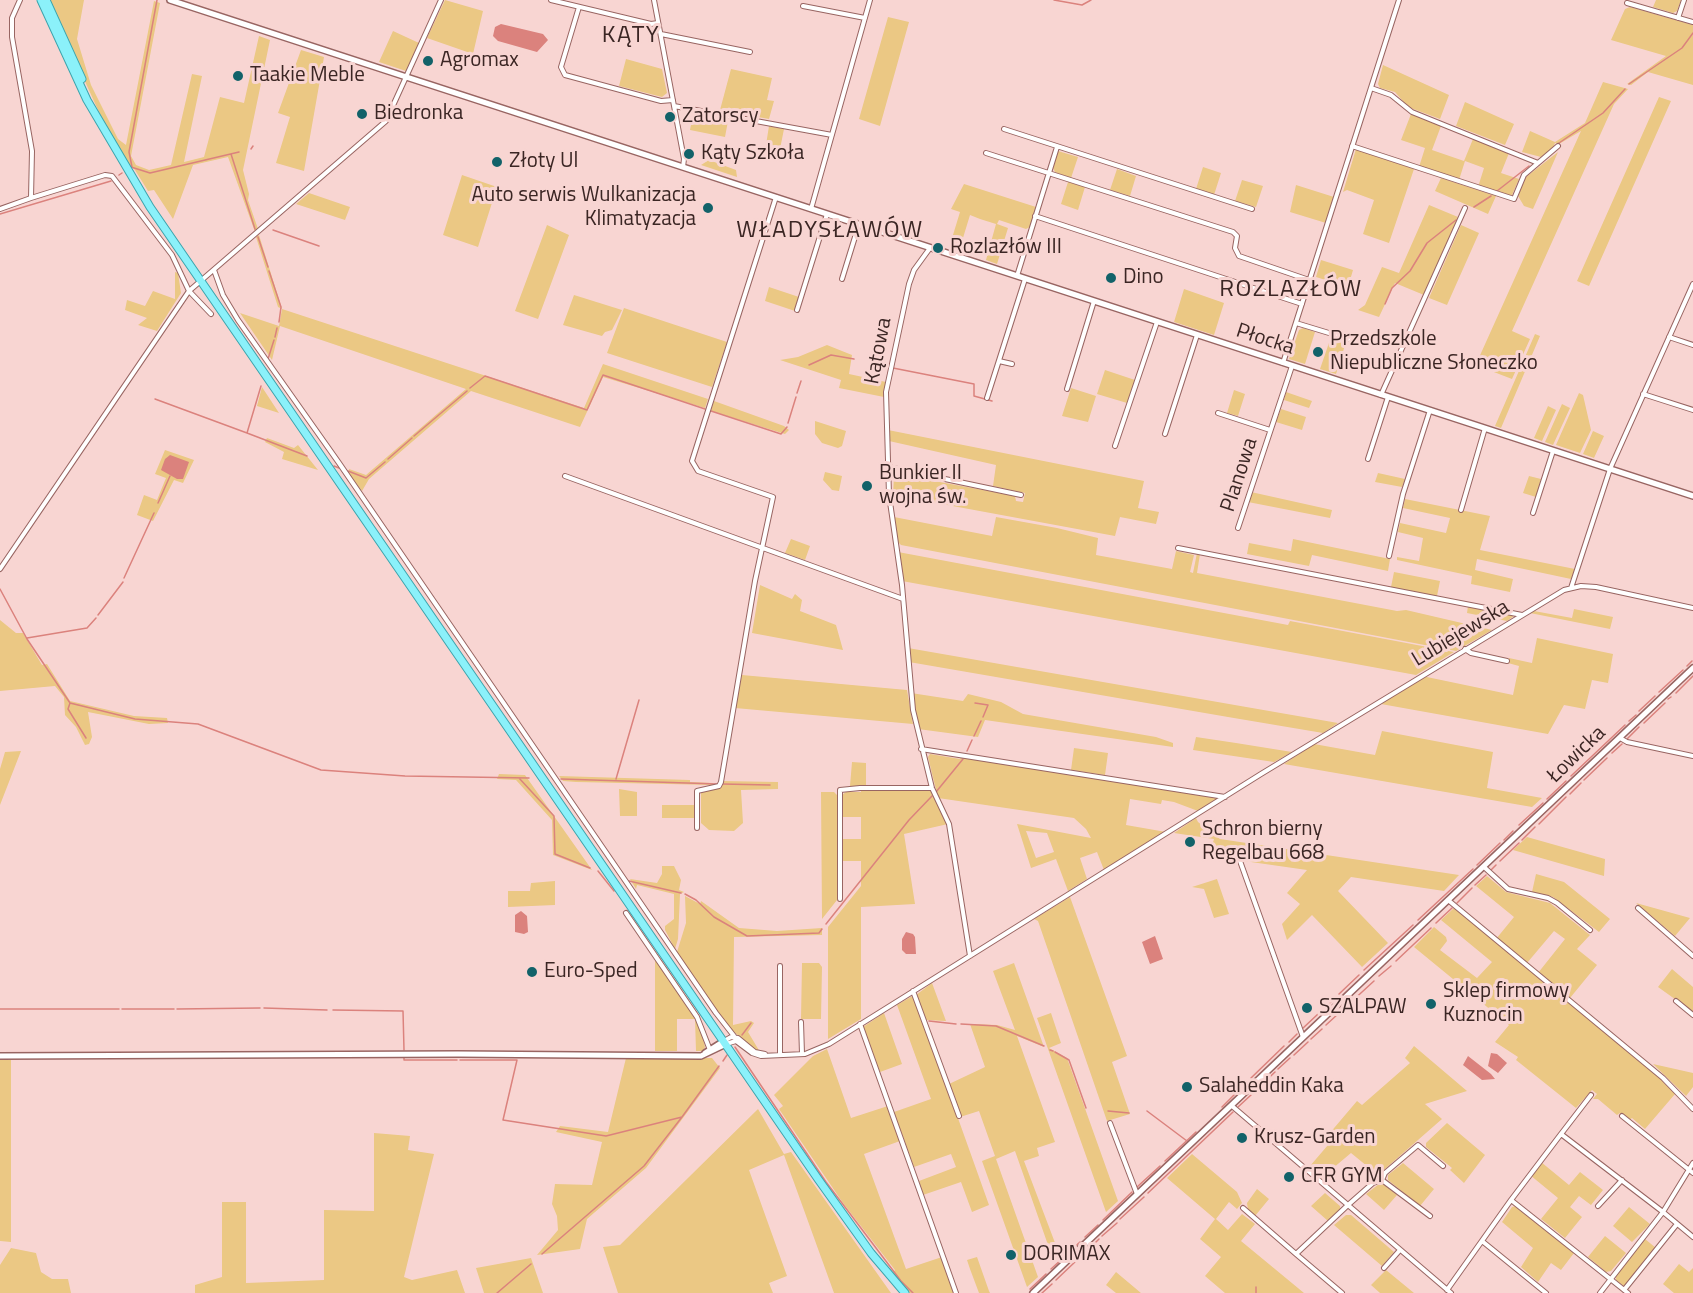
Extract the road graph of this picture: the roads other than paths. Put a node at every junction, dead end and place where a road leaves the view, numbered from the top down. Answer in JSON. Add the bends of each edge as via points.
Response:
{"nodes":[{"id":1,"x":20,"y":0,"type":"edge"},
{"id":2,"x":41,"y":0,"type":"edge"},
{"id":3,"x":46,"y":0,"type":"edge"},
{"id":4,"x":170,"y":0,"type":"edge"},
{"id":5,"x":441,"y":0,"type":"edge"},
{"id":6,"x":551,"y":0,"type":"edge"},
{"id":7,"x":654,"y":0,"type":"edge"},
{"id":8,"x":870,"y":0,"type":"edge"},
{"id":9,"x":1399,"y":0,"type":"edge"},
{"id":10,"x":1684,"y":0,"type":"edge"},
{"id":11,"x":1627,"y":3,"type":"dead end"},
{"id":12,"x":803,"y":6,"type":"dead end"},
{"id":13,"x":579,"y":7,"type":"junction"},
{"id":14,"x":865,"y":18,"type":"junction"},
{"id":15,"x":1678,"y":18,"type":"junction"},
{"id":16,"x":1693,"y":22,"type":"edge"},
{"id":17,"x":658,"y":23,"type":"junction"},
{"id":18,"x":661,"y":34,"type":"junction"},
{"id":19,"x":750,"y":52,"type":"dead end"},
{"id":20,"x":406,"y":77,"type":"junction"},
{"id":21,"x":1371,"y":88,"type":"junction"},
{"id":22,"x":673,"y":100,"type":"junction"},
{"id":23,"x":674,"y":106,"type":"junction"},
{"id":24,"x":93,"y":110,"type":"junction"},
{"id":25,"x":1004,"y":129,"type":"dead end"},
{"id":26,"x":832,"y":135,"type":"junction"},
{"id":27,"x":1352,"y":146,"type":"junction"},
{"id":28,"x":1558,"y":146,"type":"dead end"},
{"id":29,"x":1057,"y":147,"type":"junction"},
{"id":30,"x":986,"y":153,"type":"dead end"},
{"id":31,"x":1538,"y":163,"type":"junction"},
{"id":32,"x":683,"y":167,"type":"junction"},
{"id":33,"x":1049,"y":173,"type":"junction"},
{"id":34,"x":776,"y":197,"type":"junction"},
{"id":35,"x":32,"y":198,"type":"junction"},
{"id":36,"x":1465,"y":208,"type":"dead end"},
{"id":37,"x":0,"y":209,"type":"edge"},
{"id":38,"x":811,"y":209,"type":"junction"},
{"id":39,"x":1252,"y":210,"type":"dead end"},
{"id":40,"x":827,"y":214,"type":"junction"},
{"id":41,"x":1035,"y":216,"type":"junction"},
{"id":42,"x":859,"y":224,"type":"junction"},
{"id":43,"x":930,"y":248,"type":"junction"},
{"id":44,"x":214,"y":270,"type":"junction"},
{"id":45,"x":1017,"y":276,"type":"junction"},
{"id":46,"x":842,"y":279,"type":"dead end"},
{"id":47,"x":1025,"y":279,"type":"junction"},
{"id":48,"x":1310,"y":280,"type":"junction"},
{"id":49,"x":201,"y":281,"type":"junction"},
{"id":50,"x":1693,"y":284,"type":"edge"},
{"id":51,"x":189,"y":291,"type":"junction"},
{"id":52,"x":1688,"y":295,"type":"junction"},
{"id":53,"x":1693,"y":297,"type":"edge"},
{"id":54,"x":1094,"y":301,"type":"junction"},
{"id":55,"x":1302,"y":304,"type":"junction"},
{"id":56,"x":797,"y":310,"type":"dead end"},
{"id":57,"x":211,"y":314,"type":"dead end"},
{"id":58,"x":1156,"y":322,"type":"junction"},
{"id":59,"x":1296,"y":323,"type":"junction"},
{"id":60,"x":1197,"y":335,"type":"junction"},
{"id":61,"x":1669,"y":337,"type":"junction"},
{"id":62,"x":1352,"y":340,"type":"dead end"},
{"id":63,"x":1693,"y":345,"type":"edge"},
{"id":64,"x":999,"y":361,"type":"junction"},
{"id":65,"x":1283,"y":363,"type":"junction"},
{"id":66,"x":1012,"y":364,"type":"dead end"},
{"id":67,"x":1292,"y":366,"type":"junction"},
{"id":68,"x":1067,"y":389,"type":"dead end"},
{"id":69,"x":1643,"y":394,"type":"junction"},
{"id":70,"x":1381,"y":395,"type":"junction"},
{"id":71,"x":1388,"y":397,"type":"junction"},
{"id":72,"x":987,"y":398,"type":"dead end"},
{"id":73,"x":1430,"y":410,"type":"junction"},
{"id":74,"x":1693,"y":410,"type":"edge"},
{"id":75,"x":1218,"y":413,"type":"dead end"},
{"id":76,"x":1485,"y":428,"type":"junction"},
{"id":77,"x":1270,"y":430,"type":"junction"},
{"id":78,"x":1165,"y":434,"type":"dead end"},
{"id":79,"x":1115,"y":446,"type":"dead end"},
{"id":80,"x":1553,"y":451,"type":"junction"},
{"id":81,"x":1368,"y":459,"type":"dead end"},
{"id":82,"x":888,"y":467,"type":"junction"},
{"id":83,"x":1610,"y":469,"type":"junction"},
{"id":84,"x":565,"y":476,"type":"dead end"},
{"id":85,"x":1021,"y":495,"type":"dead end"},
{"id":86,"x":1693,"y":496,"type":"edge"},
{"id":87,"x":1461,"y":510,"type":"dead end"},
{"id":88,"x":1533,"y":513,"type":"dead end"},
{"id":89,"x":1238,"y":528,"type":"dead end"},
{"id":90,"x":762,"y":548,"type":"junction"},
{"id":91,"x":1178,"y":548,"type":"dead end"},
{"id":92,"x":1389,"y":556,"type":"dead end"},
{"id":93,"x":0,"y":568,"type":"edge"},
{"id":94,"x":1571,"y":588,"type":"junction"},
{"id":95,"x":903,"y":599,"type":"junction"},
{"id":96,"x":1693,"y":608,"type":"edge"},
{"id":97,"x":1522,"y":615,"type":"junction"},
{"id":98,"x":1465,"y":649,"type":"junction"},
{"id":99,"x":1507,"y":661,"type":"dead end"},
{"id":100,"x":1693,"y":668,"type":"edge"},
{"id":101,"x":1620,"y":738,"type":"junction"},
{"id":102,"x":921,"y":749,"type":"junction"},
{"id":103,"x":1693,"y":756,"type":"edge"},
{"id":104,"x":932,"y":788,"type":"junction"},
{"id":105,"x":1225,"y":797,"type":"junction"},
{"id":106,"x":697,"y":828,"type":"dead end"},
{"id":107,"x":1240,"y":861,"type":"dead end"},
{"id":108,"x":1484,"y":867,"type":"junction"},
{"id":109,"x":840,"y":899,"type":"dead end"},
{"id":110,"x":1448,"y":900,"type":"junction"},
{"id":111,"x":1638,"y":908,"type":"dead end"},
{"id":112,"x":626,"y":913,"type":"dead end"},
{"id":113,"x":1590,"y":930,"type":"dead end"},
{"id":114,"x":970,"y":956,"type":"junction"},
{"id":115,"x":1693,"y":956,"type":"edge"},
{"id":116,"x":780,"y":966,"type":"dead end"},
{"id":117,"x":913,"y":991,"type":"junction"},
{"id":118,"x":1676,"y":1001,"type":"dead end"},
{"id":119,"x":1693,"y":1015,"type":"edge"},
{"id":120,"x":801,"y":1022,"type":"dead end"},
{"id":121,"x":860,"y":1024,"type":"junction"},
{"id":122,"x":1303,"y":1037,"type":"junction"},
{"id":123,"x":735,"y":1039,"type":"junction"},
{"id":124,"x":725,"y":1043,"type":"junction"},
{"id":125,"x":711,"y":1051,"type":"junction"},
{"id":126,"x":802,"y":1054,"type":"junction"},
{"id":127,"x":780,"y":1055,"type":"junction"},
{"id":128,"x":0,"y":1056,"type":"edge"},
{"id":129,"x":1591,"y":1095,"type":"dead end"},
{"id":130,"x":1232,"y":1106,"type":"junction"},
{"id":131,"x":1693,"y":1109,"type":"edge"},
{"id":132,"x":959,"y":1116,"type":"dead end"},
{"id":133,"x":1622,"y":1116,"type":"dead end"},
{"id":134,"x":1110,"y":1123,"type":"dead end"},
{"id":135,"x":1561,"y":1134,"type":"junction"},
{"id":136,"x":1693,"y":1163,"type":"edge"},
{"id":137,"x":1443,"y":1166,"type":"dead end"},
{"id":138,"x":1688,"y":1170,"type":"junction"},
{"id":139,"x":1693,"y":1173,"type":"edge"},
{"id":140,"x":1382,"y":1180,"type":"junction"},
{"id":141,"x":1622,"y":1180,"type":"junction"},
{"id":142,"x":1137,"y":1194,"type":"junction"},
{"id":143,"x":1511,"y":1200,"type":"junction"},
{"id":144,"x":1348,"y":1206,"type":"junction"},
{"id":145,"x":1598,"y":1206,"type":"dead end"},
{"id":146,"x":1243,"y":1208,"type":"dead end"},
{"id":147,"x":1663,"y":1212,"type":"junction"},
{"id":148,"x":1430,"y":1216,"type":"dead end"},
{"id":149,"x":1677,"y":1224,"type":"junction"},
{"id":150,"x":1693,"y":1237,"type":"edge"},
{"id":151,"x":1482,"y":1241,"type":"junction"},
{"id":152,"x":1400,"y":1250,"type":"junction"},
{"id":153,"x":1296,"y":1254,"type":"junction"},
{"id":154,"x":1384,"y":1268,"type":"dead end"},
{"id":155,"x":1610,"y":1279,"type":"junction"},
{"id":156,"x":1449,"y":1291,"type":"edge"},
{"id":157,"x":1626,"y":1292,"type":"edge"},
{"id":158,"x":905,"y":1293,"type":"edge"},
{"id":159,"x":956,"y":1293,"type":"edge"},
{"id":160,"x":1033,"y":1293,"type":"edge"},
{"id":161,"x":1342,"y":1293,"type":"edge"},
{"id":162,"x":1546,"y":1293,"type":"edge"},
{"id":163,"x":1600,"y":1293,"type":"edge"}],
"edges":[{"from":1,"to":35,"type":"street","via":[[12,18],[12,37],[32,151]]},
{"from":2,"to":24,"type":"main road"},
{"from":3,"to":24,"type":"main road"},
{"from":4,"to":20,"type":"street","name":"Płocka"},
{"from":5,"to":20,"type":"street"},
{"from":6,"to":13,"type":"street"},
{"from":7,"to":17,"type":"street"},
{"from":8,"to":14,"type":"street"},
{"from":9,"to":21,"type":"street"},
{"from":10,"to":15,"type":"street"},
{"from":11,"to":15,"type":"street"},
{"from":12,"to":14,"type":"street"},
{"from":13,"to":17,"type":"street"},
{"from":13,"to":22,"type":"street","via":[[561,67],[565,75],[661,101]]},
{"from":14,"to":26,"type":"street"},
{"from":15,"to":16,"type":"street"},
{"from":17,"to":18,"type":"street"},
{"from":18,"to":19,"type":"street"},
{"from":18,"to":22,"type":"street"},
{"from":20,"to":32,"type":"street","name":"Płocka"},
{"from":20,"to":44,"type":"street","via":[[392,111],[379,129]]},
{"from":21,"to":27,"type":"street"},
{"from":21,"to":31,"type":"street","via":[[1391,95],[1412,112]]},
{"from":22,"to":23,"type":"street"},
{"from":23,"to":26,"type":"street"},
{"from":23,"to":32,"type":"street"},
{"from":24,"to":49,"type":"main road","via":[[134,183]]},
{"from":25,"to":29,"type":"street"},
{"from":26,"to":38,"type":"street"},
{"from":27,"to":31,"type":"street","via":[[1511,199],[1524,176]]},
{"from":27,"to":48,"type":"street"},
{"from":28,"to":31,"type":"street"},
{"from":29,"to":33,"type":"street"},
{"from":29,"to":39,"type":"street"},
{"from":30,"to":33,"type":"street"},
{"from":32,"to":34,"type":"street","name":"Płocka"},
{"from":33,"to":41,"type":"street"},
{"from":33,"to":48,"type":"street","via":[[1233,232],[1239,256]]},
{"from":34,"to":38,"type":"street","name":"Płocka"},
{"from":34,"to":90,"type":"street","via":[[692,461],[698,471],[773,497]]},
{"from":35,"to":37,"type":"street"},
{"from":35,"to":51,"type":"street","via":[[112,176],[172,255]]},
{"from":36,"to":70,"type":"street"},
{"from":38,"to":40,"type":"street","name":"Płocka"},
{"from":40,"to":42,"type":"street","name":"Płocka"},
{"from":40,"to":56,"type":"street"},
{"from":41,"to":45,"type":"street"},
{"from":41,"to":55,"type":"street"},
{"from":42,"to":43,"type":"street","name":"Płocka"},
{"from":42,"to":46,"type":"street"},
{"from":43,"to":45,"type":"street","name":"Płocka"},
{"from":43,"to":82,"type":"street","name":"Kątowa","via":[[909,284],[888,382]]},
{"from":44,"to":49,"type":"street"},
{"from":44,"to":123,"type":"street","via":[[234,314]]},
{"from":45,"to":47,"type":"street","name":"Płocka"},
{"from":47,"to":54,"type":"street","name":"Płocka"},
{"from":47,"to":64,"type":"street"},
{"from":48,"to":55,"type":"street"},
{"from":49,"to":51,"type":"street"},
{"from":49,"to":124,"type":"main road"},
{"from":50,"to":52,"type":"street"},
{"from":51,"to":57,"type":"street"},
{"from":51,"to":93,"type":"street"},
{"from":52,"to":53,"type":"street"},
{"from":52,"to":61,"type":"street"},
{"from":54,"to":58,"type":"street","name":"Płocka"},
{"from":54,"to":68,"type":"street"},
{"from":55,"to":59,"type":"street"},
{"from":58,"to":60,"type":"street","name":"Płocka"},
{"from":58,"to":79,"type":"street"},
{"from":59,"to":62,"type":"street"},
{"from":59,"to":65,"type":"street"},
{"from":60,"to":65,"type":"street","name":"Płocka"},
{"from":60,"to":78,"type":"street"},
{"from":61,"to":63,"type":"street"},
{"from":61,"to":69,"type":"street"},
{"from":64,"to":66,"type":"street"},
{"from":64,"to":72,"type":"street"},
{"from":65,"to":67,"type":"street","name":"Płocka"},
{"from":67,"to":70,"type":"street","name":"Płocka"},
{"from":67,"to":77,"type":"street","name":"Planowa"},
{"from":69,"to":74,"type":"street"},
{"from":69,"to":83,"type":"street"},
{"from":70,"to":71,"type":"street","name":"Płocka"},
{"from":71,"to":73,"type":"street","name":"Płocka"},
{"from":71,"to":81,"type":"street"},
{"from":73,"to":76,"type":"street","name":"Płocka"},
{"from":73,"to":92,"type":"street","via":[[1403,494]]},
{"from":75,"to":77,"type":"street","name":"Planowa"},
{"from":76,"to":80,"type":"street","name":"Płocka"},
{"from":76,"to":87,"type":"street"},
{"from":77,"to":89,"type":"street","name":"Planowa"},
{"from":80,"to":83,"type":"street","name":"Płocka"},
{"from":80,"to":88,"type":"street"},
{"from":82,"to":85,"type":"street"},
{"from":82,"to":95,"type":"street","name":"Kątowa"},
{"from":83,"to":86,"type":"street","name":"Płocka"},
{"from":83,"to":94,"type":"street"},
{"from":84,"to":90,"type":"street"},
{"from":90,"to":95,"type":"street"},
{"from":90,"to":106,"type":"street","via":[[721,782],[719,786],[697,791]]},
{"from":91,"to":97,"type":"street"},
{"from":94,"to":96,"type":"street","name":"Lubiejewska","via":[[1596,587]]},
{"from":94,"to":97,"type":"street","name":"Lubiejewska"},
{"from":95,"to":102,"type":"street","name":"Kątowa","via":[[910,692]]},
{"from":97,"to":98,"type":"street","name":"Lubiejewska"},
{"from":98,"to":99,"type":"street"},
{"from":98,"to":105,"type":"street","name":"Lubiejewska"},
{"from":100,"to":101,"type":"street","name":"Łowicka"},
{"from":101,"to":103,"type":"street"},
{"from":101,"to":108,"type":"street","name":"Łowicka"},
{"from":102,"to":104,"type":"street","name":"Kątowa"},
{"from":102,"to":105,"type":"street"},
{"from":104,"to":109,"type":"street","via":[[840,790]]},
{"from":104,"to":114,"type":"street","name":"Kątowa","via":[[949,824]]},
{"from":105,"to":114,"type":"street","name":"Lubiejewska"},
{"from":107,"to":122,"type":"street"},
{"from":108,"to":110,"type":"street","name":"Łowicka"},
{"from":108,"to":113,"type":"street","via":[[1508,889],[1553,900]]},
{"from":110,"to":122,"type":"street","name":"Łowicka"},
{"from":110,"to":131,"type":"street","via":[[1663,1078]]},
{"from":111,"to":115,"type":"street"},
{"from":112,"to":125,"type":"street","via":[[698,1017]]},
{"from":114,"to":117,"type":"street","name":"Lubiejewska"},
{"from":116,"to":127,"type":"street"},
{"from":117,"to":121,"type":"street","name":"Lubiejewska"},
{"from":117,"to":132,"type":"street"},
{"from":118,"to":119,"type":"street"},
{"from":120,"to":126,"type":"street"},
{"from":121,"to":126,"type":"street","name":"Lubiejewska","via":[[822,1048]]},
{"from":121,"to":159,"type":"street"},
{"from":122,"to":130,"type":"street","name":"Łowicka"},
{"from":123,"to":124,"type":"street"},
{"from":123,"to":127,"type":"street","name":"Lubiejewska","via":[[755,1055]]},
{"from":124,"to":125,"type":"street"},
{"from":124,"to":158,"type":"main road","via":[[851,1225]]},
{"from":125,"to":128,"type":"street","via":[[694,1055]]},
{"from":126,"to":127,"type":"street","name":"Lubiejewska"},
{"from":129,"to":135,"type":"street"},
{"from":130,"to":142,"type":"street","name":"Łowicka"},
{"from":130,"to":144,"type":"street"},
{"from":133,"to":138,"type":"street"},
{"from":134,"to":142,"type":"street"},
{"from":135,"to":141,"type":"street"},
{"from":135,"to":143,"type":"street"},
{"from":136,"to":138,"type":"street"},
{"from":137,"to":140,"type":"street","via":[[1418,1145]]},
{"from":138,"to":139,"type":"street"},
{"from":138,"to":147,"type":"street"},
{"from":140,"to":144,"type":"street","via":[[1373,1183]]},
{"from":140,"to":148,"type":"street"},
{"from":141,"to":145,"type":"street"},
{"from":141,"to":147,"type":"street"},
{"from":142,"to":160,"type":"street","name":"Łowicka"},
{"from":143,"to":151,"type":"street"},
{"from":143,"to":155,"type":"street"},
{"from":144,"to":152,"type":"street"},
{"from":144,"to":153,"type":"street"},
{"from":146,"to":153,"type":"street"},
{"from":147,"to":149,"type":"street"},
{"from":147,"to":155,"type":"street"},
{"from":149,"to":150,"type":"street"},
{"from":149,"to":157,"type":"street"},
{"from":151,"to":156,"type":"street"},
{"from":151,"to":162,"type":"street"},
{"from":152,"to":154,"type":"street"},
{"from":152,"to":156,"type":"street"},
{"from":153,"to":161,"type":"street"},
{"from":155,"to":157,"type":"street"},
{"from":155,"to":163,"type":"street"}]}
